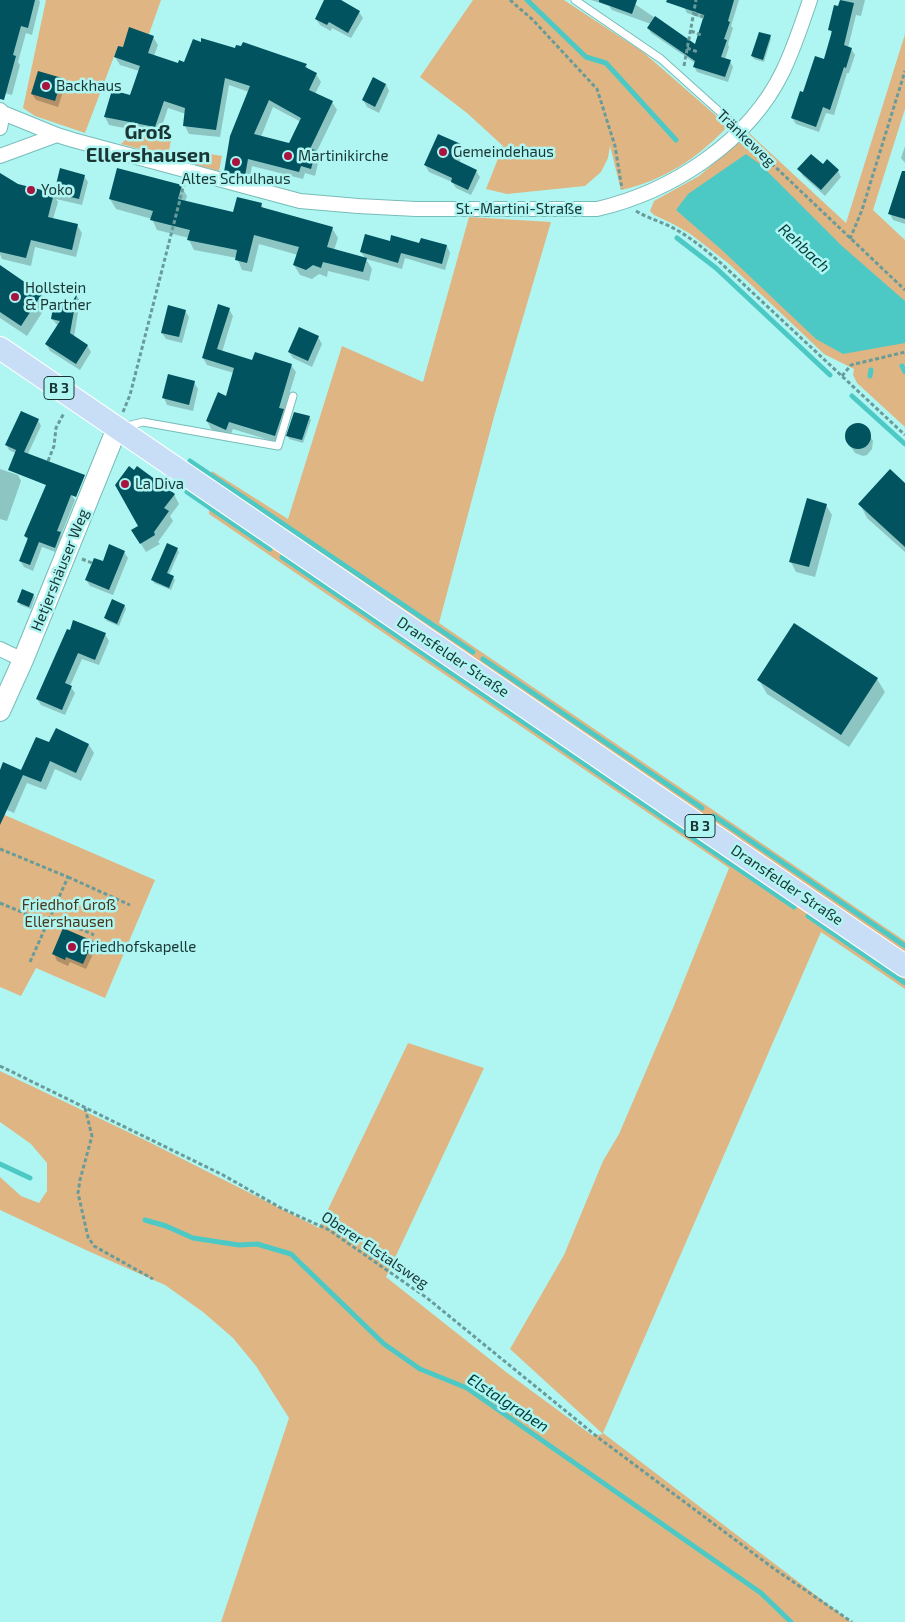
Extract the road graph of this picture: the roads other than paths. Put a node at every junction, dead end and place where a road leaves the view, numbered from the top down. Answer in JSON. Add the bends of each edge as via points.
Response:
{"nodes":[{"id":1,"x":575,"y":0,"type":"edge"},
{"id":2,"x":810,"y":0,"type":"edge"},
{"id":3,"x":1,"y":112,"type":"edge"},
{"id":4,"x":0,"y":128,"type":"edge"},
{"id":5,"x":739,"y":132,"type":"junction"},
{"id":6,"x":56,"y":136,"type":"junction"},
{"id":7,"x":0,"y":156,"type":"edge"},
{"id":8,"x":0,"y":348,"type":"edge"},
{"id":9,"x":293,"y":396,"type":"dead end"},
{"id":10,"x":117,"y":428,"type":"junction"},
{"id":11,"x":0,"y":649,"type":"edge"},
{"id":12,"x":23,"y":660,"type":"junction"},
{"id":13,"x":0,"y":711,"type":"edge"},
{"id":14,"x":905,"y":966,"type":"edge"}],
"edges":[{"from":1,"to":5,"type":"lane","name":"Tränkeweg","via":[[661,59]]},
{"from":2,"to":5,"type":"street","name":"St.-Martini-Straße","via":[[783,72],[759,110]]},
{"from":3,"to":4,"type":"street"},
{"from":3,"to":6,"type":"street","name":"St.-Martini-Straße"},
{"from":5,"to":6,"type":"street","name":"St.-Martini-Straße","via":[[666,185],[624,203],[597,209],[416,209],[313,203]]},
{"from":6,"to":7,"type":"street"},
{"from":8,"to":10,"type":"main road","name":"Dransfelder Straße","number":"B 3"},
{"from":9,"to":10,"type":"lane","via":[[278,446],[143,422]]},
{"from":10,"to":12,"type":"street","name":"Hetjershäuser Weg"},
{"from":10,"to":14,"type":"main road","name":"Dransfelder Straße","number":"B 3"},
{"from":11,"to":12,"type":"street"},
{"from":12,"to":13,"type":"street","name":"Hetjershäuser Weg"}]}
